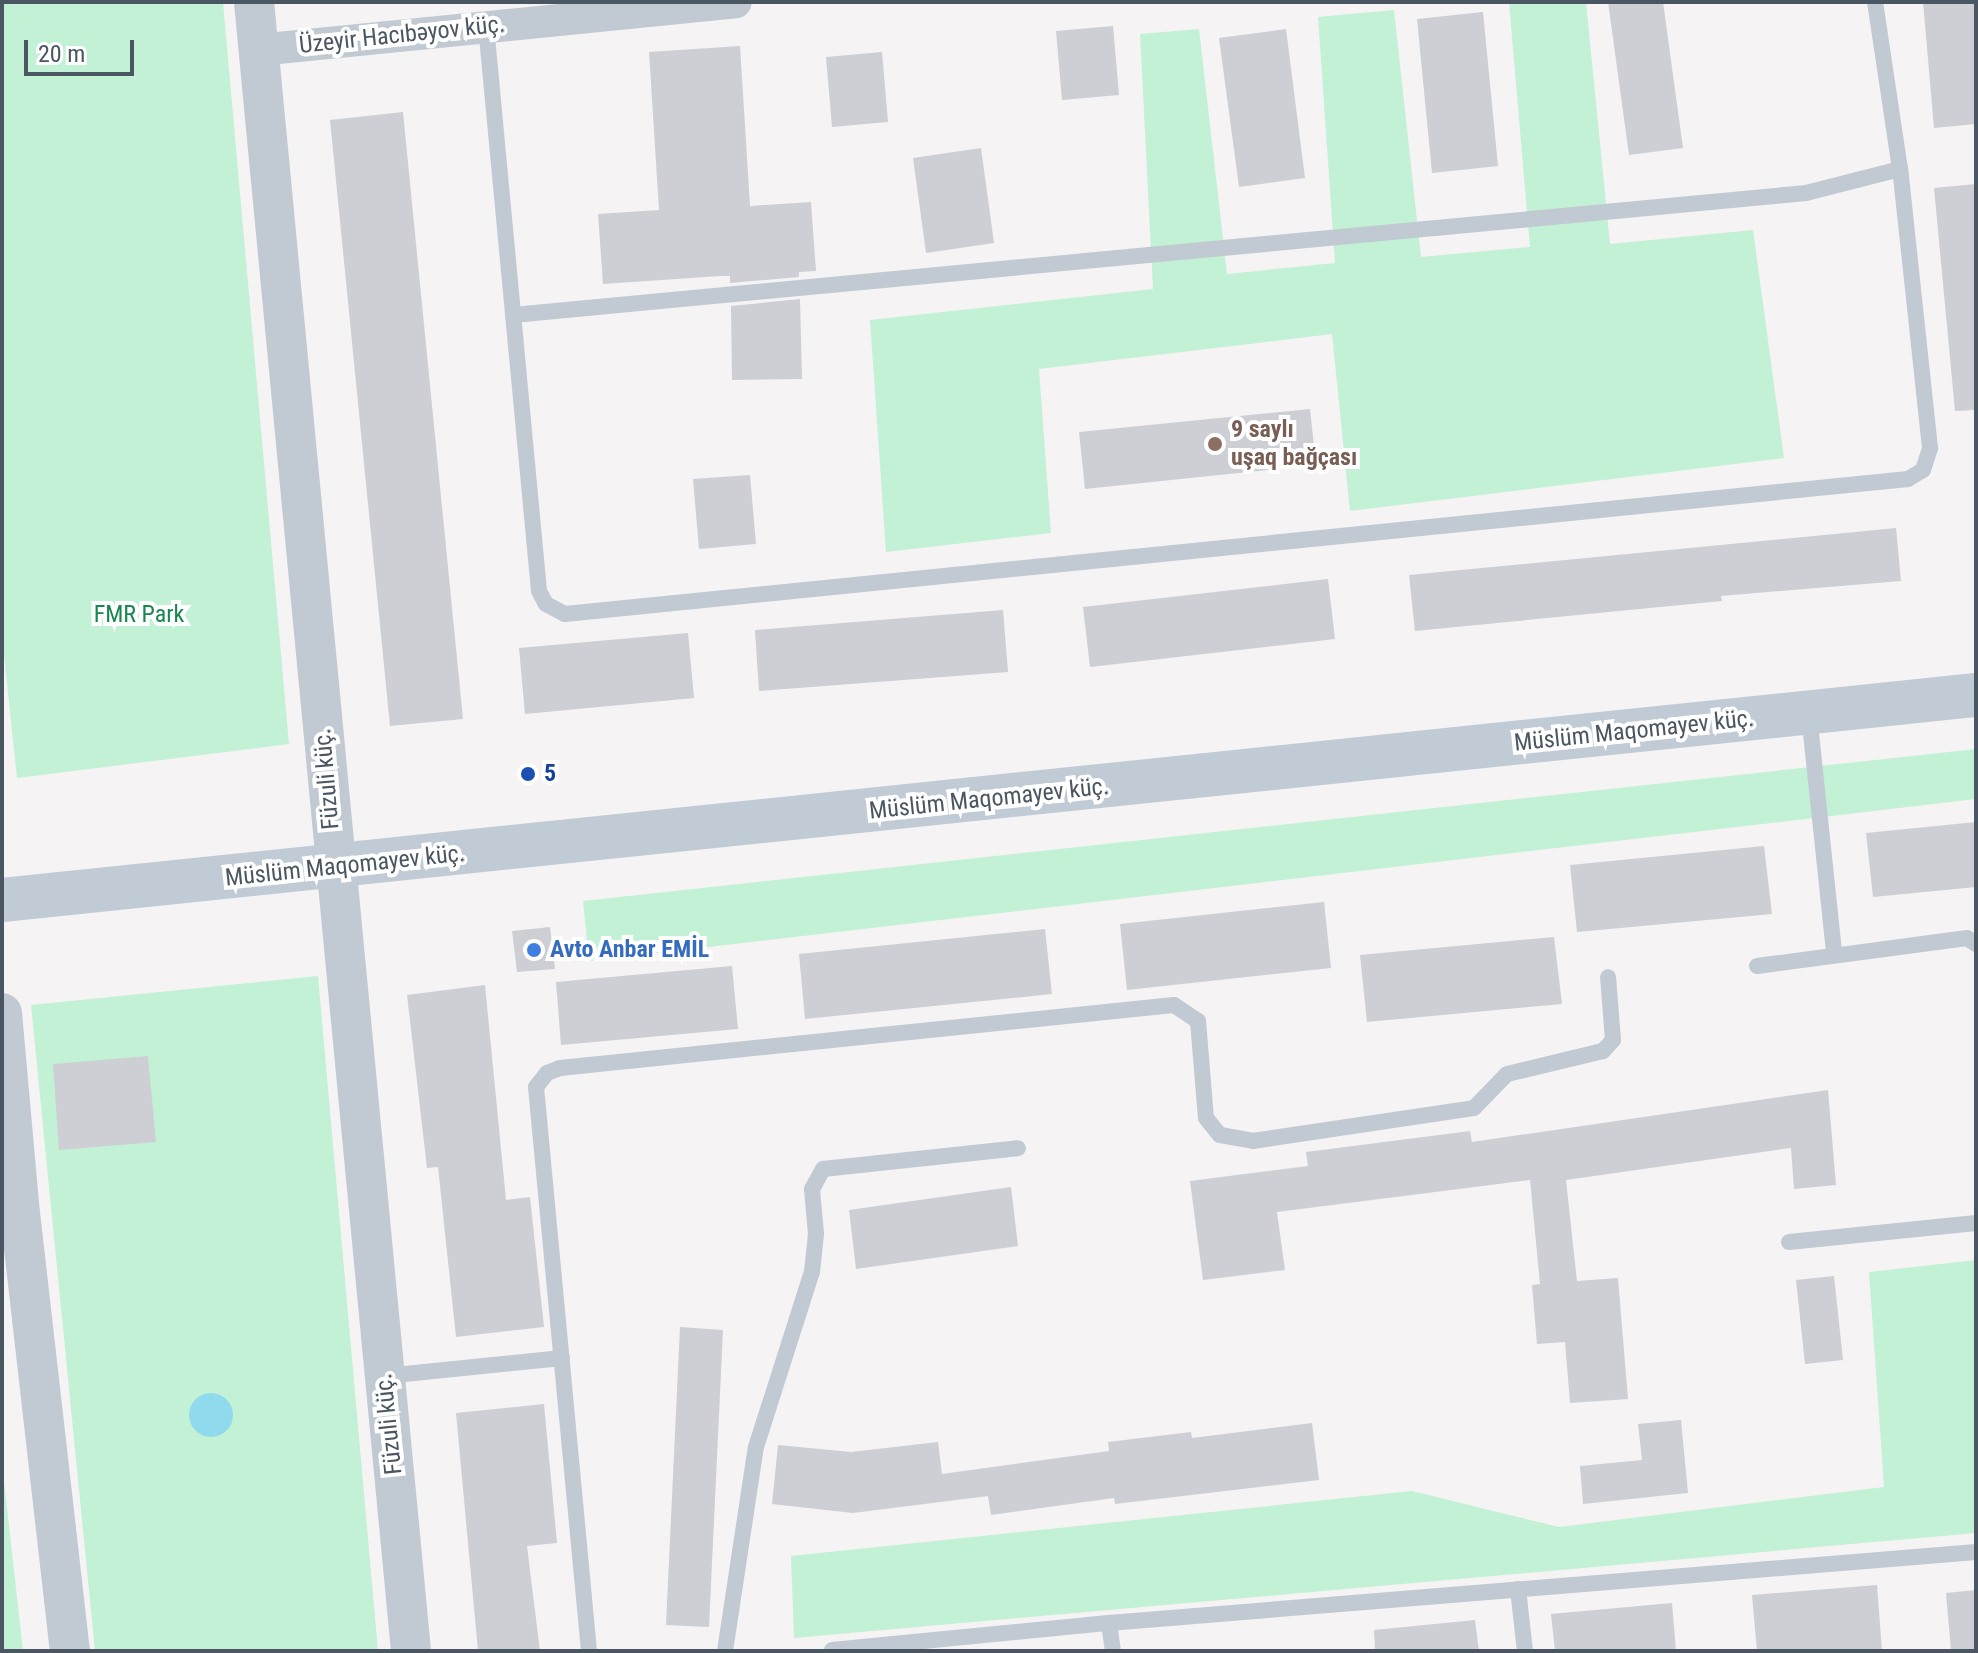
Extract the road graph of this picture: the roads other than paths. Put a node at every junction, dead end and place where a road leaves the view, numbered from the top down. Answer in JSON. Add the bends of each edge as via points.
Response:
{"nodes":[{"id":1,"x":254,"y":2,"type":"edge"},
{"id":2,"x":736,"y":2,"type":"edge"},
{"id":3,"x":1875,"y":2,"type":"edge"},
{"id":4,"x":486,"y":26,"type":"junction"},
{"id":5,"x":258,"y":50,"type":"junction"},
{"id":6,"x":1900,"y":169,"type":"junction"},
{"id":7,"x":513,"y":315,"type":"junction"},
{"id":8,"x":1976,"y":695,"type":"edge"},
{"id":9,"x":1809,"y":712,"type":"junction"},
{"id":10,"x":336,"y":867,"type":"junction"},
{"id":11,"x":2,"y":900,"type":"edge"},
{"id":12,"x":1976,"y":944,"type":"edge"},
{"id":13,"x":1834,"y":953,"type":"junction"},
{"id":14,"x":1757,"y":966,"type":"dead end"},
{"id":15,"x":1608,"y":977,"type":"dead end"},
{"id":16,"x":2,"y":1013,"type":"edge"},
{"id":17,"x":1018,"y":1148,"type":"dead end"},
{"id":18,"x":11,"y":1213,"type":"edge"},
{"id":19,"x":1976,"y":1223,"type":"edge"},
{"id":20,"x":1789,"y":1242,"type":"dead end"},
{"id":21,"x":562,"y":1358,"type":"junction"},
{"id":22,"x":384,"y":1376,"type":"junction"},
{"id":23,"x":1976,"y":1552,"type":"edge"},
{"id":24,"x":1518,"y":1589,"type":"junction"},
{"id":25,"x":1109,"y":1623,"type":"junction"},
{"id":26,"x":832,"y":1650,"type":"edge"},
{"id":27,"x":70,"y":1651,"type":"edge"},
{"id":28,"x":411,"y":1651,"type":"edge"},
{"id":29,"x":589,"y":1651,"type":"edge"},
{"id":30,"x":725,"y":1651,"type":"edge"},
{"id":31,"x":1113,"y":1651,"type":"edge"},
{"id":32,"x":1525,"y":1651,"type":"edge"}],
"edges":[{"from":1,"to":5,"type":"street","name":"Füzuli küç."},
{"from":2,"to":4,"type":"street","name":"Üzeyir Hacıbəyov küç."},
{"from":3,"to":6,"type":"lane"},
{"from":4,"to":5,"type":"street","name":"Üzeyir Hacıbəyov küç."},
{"from":4,"to":7,"type":"lane"},
{"from":5,"to":10,"type":"street","name":"Füzuli küç."},
{"from":6,"to":7,"type":"lane","via":[[1806,193]]},
{"from":6,"to":7,"type":"lane","via":[[1930,448],[1923,470],[1908,479],[565,614],[546,604],[539,591]]},
{"from":8,"to":9,"type":"main road","name":"Müslüm Maqomayev küç."},
{"from":9,"to":10,"type":"main road","name":"Müslüm Maqomayev küç."},
{"from":9,"to":13,"type":"lane"},
{"from":10,"to":11,"type":"main road","name":"Müslüm Maqomayev küç."},
{"from":10,"to":22,"type":"street","name":"Füzuli küç."},
{"from":12,"to":13,"type":"lane","via":[[1967,938]]},
{"from":13,"to":14,"type":"lane"},
{"from":15,"to":21,"type":"lane","via":[[1613,1040],[1603,1051],[1507,1074],[1474,1108],[1253,1141],[1220,1135],[1206,1118],[1198,1021],[1174,1005],[560,1068],[547,1073],[536,1087]]},
{"from":16,"to":18,"type":"street"},
{"from":17,"to":30,"type":"lane","via":[[823,1169],[812,1189],[812,1272],[756,1447]]},
{"from":18,"to":27,"type":"street"},
{"from":19,"to":20,"type":"lane"},
{"from":21,"to":22,"type":"lane"},
{"from":21,"to":29,"type":"lane"},
{"from":22,"to":28,"type":"street","name":"Füzuli küç."},
{"from":23,"to":24,"type":"lane"},
{"from":24,"to":25,"type":"lane"},
{"from":24,"to":32,"type":"lane"},
{"from":25,"to":26,"type":"lane"},
{"from":25,"to":31,"type":"lane"}]}
